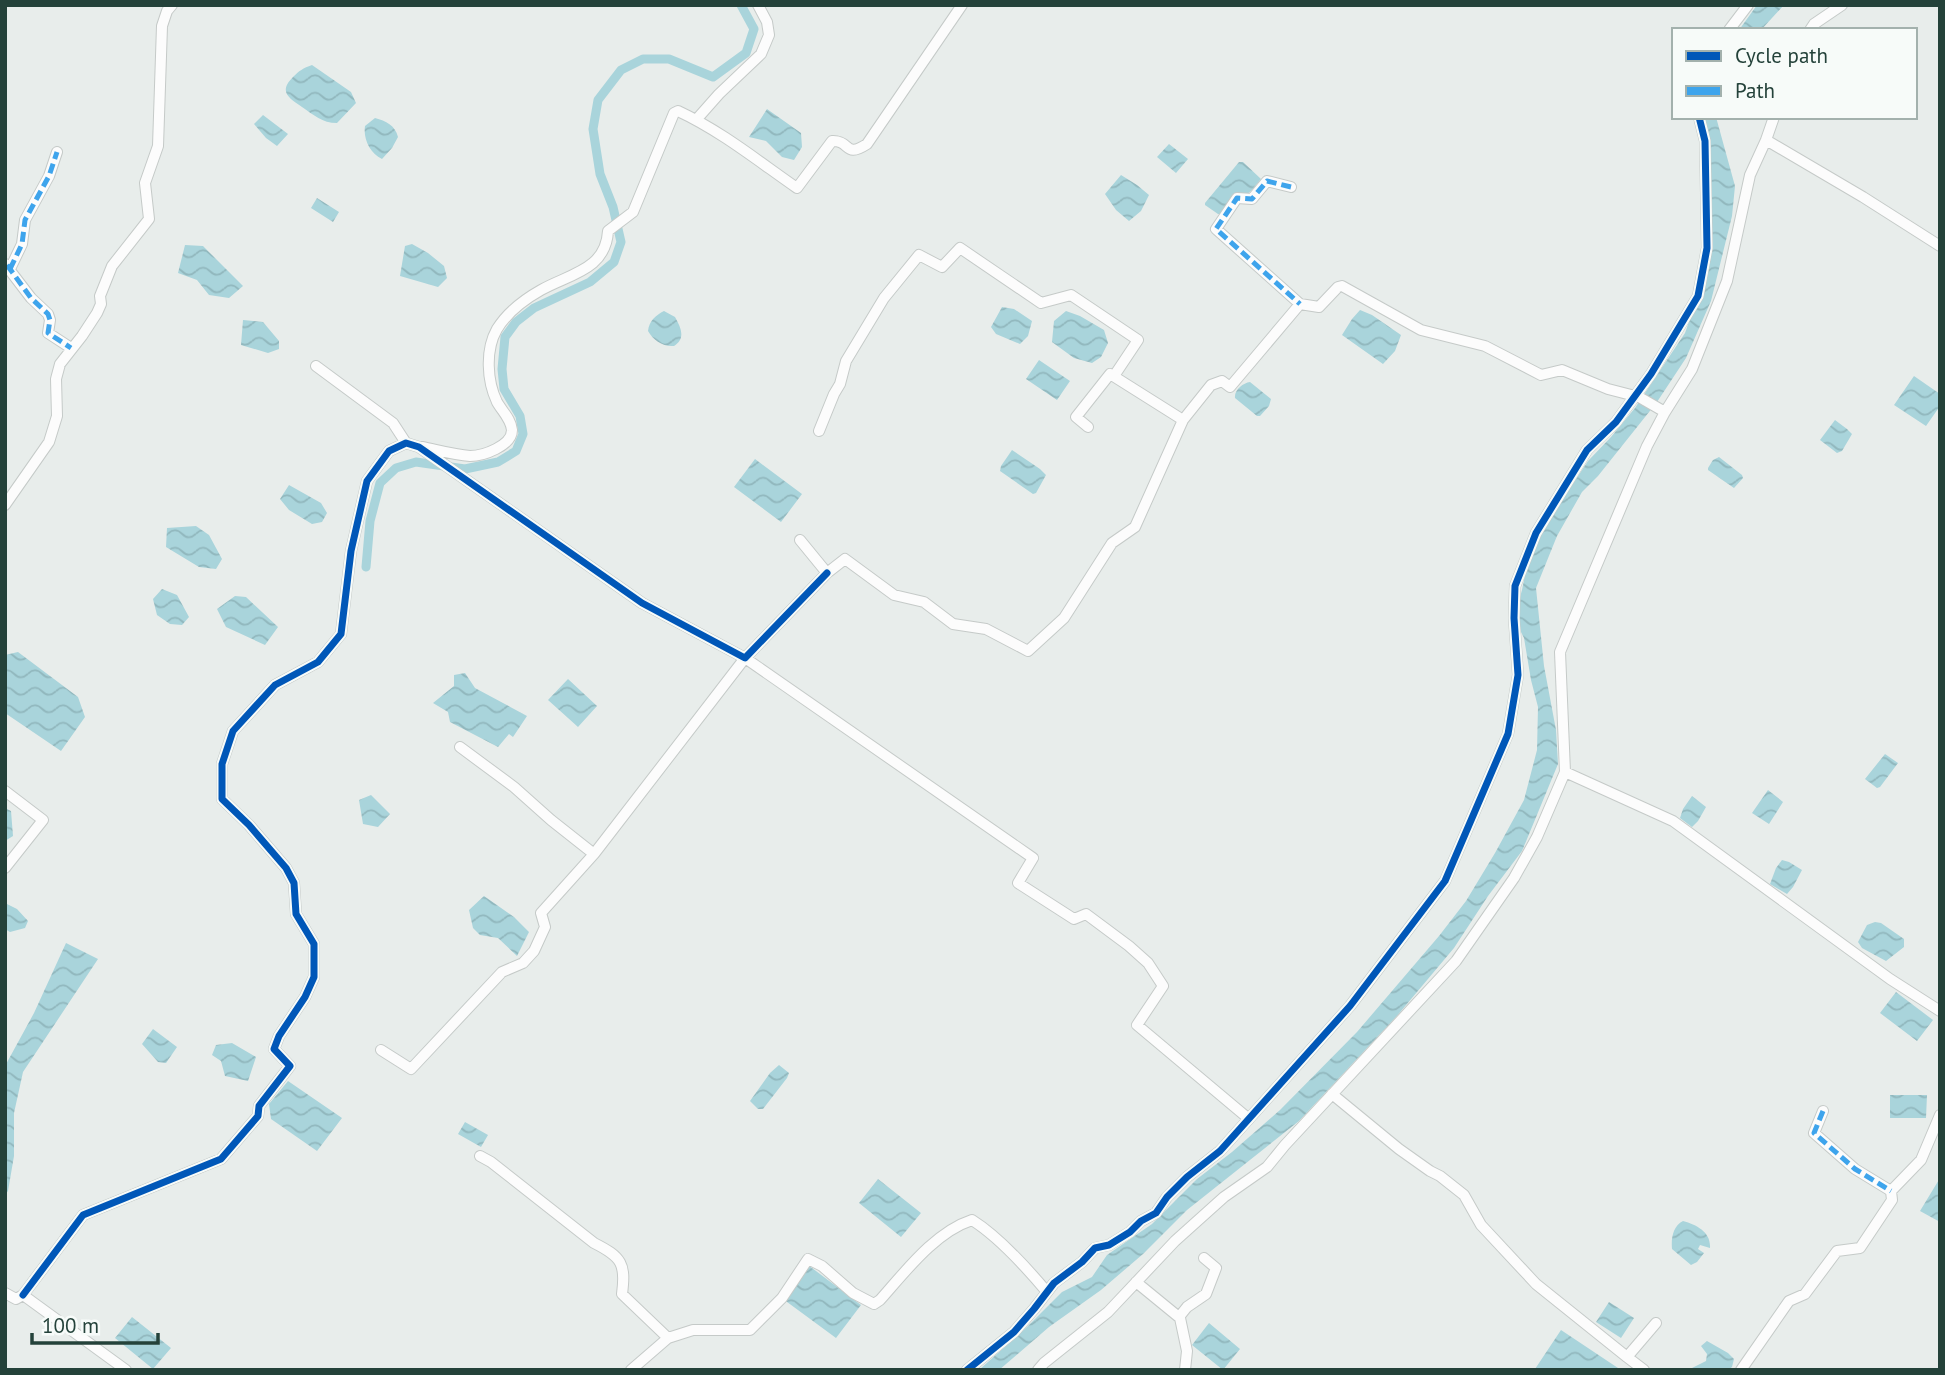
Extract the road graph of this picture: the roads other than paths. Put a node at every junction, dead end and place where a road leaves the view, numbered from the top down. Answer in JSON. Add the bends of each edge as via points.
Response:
{"nodes":[{"id":1,"x":172,"y":5,"type":"edge"},
{"id":2,"x":758,"y":5,"type":"edge"},
{"id":3,"x":962,"y":5,"type":"edge"},
{"id":4,"x":1748,"y":5,"type":"edge"},
{"id":5,"x":1842,"y":5,"type":"edge"},
{"id":6,"x":1731,"y":28,"type":"edge"},
{"id":7,"x":1811,"y":28,"type":"edge"},
{"id":8,"x":1699,"y":119,"type":"edge"},
{"id":9,"x":1773,"y":119,"type":"edge"},
{"id":10,"x":696,"y":120,"type":"junction"},
{"id":11,"x":1766,"y":140,"type":"junction"},
{"id":12,"x":57,"y":152,"type":"dead end"},
{"id":13,"x":1291,"y":187,"type":"dead end"},
{"id":14,"x":1940,"y":246,"type":"edge"},
{"id":15,"x":8,"y":267,"type":"edge"},
{"id":16,"x":1300,"y":304,"type":"junction"},
{"id":17,"x":71,"y":348,"type":"junction"},
{"id":18,"x":316,"y":366,"type":"dead end"},
{"id":19,"x":1114,"y":376,"type":"junction"},
{"id":20,"x":1637,"y":396,"type":"junction"},
{"id":21,"x":1660,"y":409,"type":"junction"},
{"id":22,"x":1183,"y":420,"type":"junction"},
{"id":23,"x":1088,"y":427,"type":"dead end"},
{"id":24,"x":820,"y":431,"type":"dead end"},
{"id":25,"x":406,"y":443,"type":"junction"},
{"id":26,"x":419,"y":447,"type":"junction"},
{"id":27,"x":5,"y":505,"type":"edge"},
{"id":28,"x":800,"y":540,"type":"dead end"},
{"id":29,"x":827,"y":573,"type":"junction"},
{"id":30,"x":745,"y":658,"type":"junction"},
{"id":31,"x":460,"y":747,"type":"dead end"},
{"id":32,"x":1565,"y":772,"type":"junction"},
{"id":33,"x":5,"y":791,"type":"edge"},
{"id":34,"x":594,"y":853,"type":"junction"},
{"id":35,"x":5,"y":868,"type":"edge"},
{"id":36,"x":1940,"y":1011,"type":"edge"},
{"id":37,"x":381,"y":1050,"type":"dead end"},
{"id":38,"x":1332,"y":1094,"type":"junction"},
{"id":39,"x":1823,"y":1111,"type":"dead end"},
{"id":40,"x":1940,"y":1115,"type":"edge"},
{"id":41,"x":1249,"y":1119,"type":"junction"},
{"id":42,"x":480,"y":1156,"type":"dead end"},
{"id":43,"x":1891,"y":1191,"type":"junction"},
{"id":44,"x":1203,"y":1258,"type":"dead end"},
{"id":45,"x":1136,"y":1282,"type":"junction"},
{"id":46,"x":1046,"y":1292,"type":"junction"},
{"id":47,"x":5,"y":1293,"type":"edge"},
{"id":48,"x":23,"y":1295,"type":"junction"},
{"id":49,"x":1180,"y":1317,"type":"junction"},
{"id":50,"x":1656,"y":1323,"type":"dead end"},
{"id":51,"x":668,"y":1338,"type":"junction"},
{"id":52,"x":1627,"y":1357,"type":"junction"},
{"id":53,"x":126,"y":1370,"type":"edge"},
{"id":54,"x":631,"y":1370,"type":"edge"},
{"id":55,"x":967,"y":1370,"type":"edge"},
{"id":56,"x":1038,"y":1370,"type":"edge"},
{"id":57,"x":1185,"y":1370,"type":"edge"},
{"id":58,"x":1644,"y":1370,"type":"edge"},
{"id":59,"x":1741,"y":1370,"type":"edge"}],
"edges":[{"from":1,"to":17,"type":"street","via":[[162,26],[158,146],[145,183],[149,219],[112,266],[97,313]]},
{"from":2,"to":10,"type":"street","via":[[769,34],[761,54]]},
{"from":3,"to":10,"type":"street","via":[[867,144],[853,151],[832,141],[797,188]]},
{"from":4,"to":6,"type":"street"},
{"from":5,"to":7,"type":"street"},
{"from":8,"to":20,"type":"street","via":[[1707,248],[1698,296]]},
{"from":9,"to":11,"type":"street"},
{"from":10,"to":26,"type":"street","via":[[674,113],[633,212],[608,231],[607,244],[594,263],[539,291],[515,308],[496,330],[489,357],[490,384],[509,419],[512,431],[508,442],[471,456]]},
{"from":11,"to":14,"type":"street"},
{"from":11,"to":21,"type":"street","via":[[1750,175],[1727,281],[1692,369]]},
{"from":12,"to":15,"type":"street","via":[[24,220],[22,244]]},
{"from":13,"to":16,"type":"street","via":[[1267,181],[1252,199],[1237,198],[1216,229]]},
{"from":15,"to":17,"type":"street","via":[[48,314],[48,333]]},
{"from":16,"to":20,"type":"street","via":[[1319,307],[1342,286],[1421,330],[1485,346],[1541,375],[1562,370]]},
{"from":16,"to":22,"type":"street","via":[[1230,387],[1222,380],[1211,385]]},
{"from":17,"to":27,"type":"street","via":[[56,379],[57,416],[49,442]]},
{"from":18,"to":25,"type":"street","via":[[393,423]]},
{"from":19,"to":22,"type":"street"},
{"from":19,"to":23,"type":"street","via":[[1110,374],[1076,417]]},
{"from":19,"to":24,"type":"street","via":[[1138,340],[1071,295],[1041,303],[960,248],[942,267],[919,255],[884,298],[846,361]]},
{"from":20,"to":21,"type":"street"},
{"from":20,"to":41,"type":"street","via":[[1587,450],[1536,533],[1515,586],[1518,675],[1508,734],[1445,881],[1350,1006]]},
{"from":21,"to":32,"type":"street","via":[[1560,652]]},
{"from":22,"to":29,"type":"street","via":[[1135,527],[1112,543],[1064,618],[1028,651],[986,629],[953,624],[924,602],[894,594],[845,559]]},
{"from":25,"to":26,"type":"street"},
{"from":25,"to":48,"type":"street","via":[[389,451],[367,481],[351,551],[341,634],[318,663],[275,685],[258,703],[233,731],[222,764],[222,799],[286,869],[293,883],[296,914],[314,944],[314,977],[274,1049],[290,1066],[259,1106],[258,1116],[221,1159],[83,1215]]},
{"from":26,"to":30,"type":"street","via":[[642,603]]},
{"from":28,"to":29,"type":"street"},
{"from":29,"to":30,"type":"street"},
{"from":30,"to":34,"type":"street"},
{"from":30,"to":41,"type":"street","via":[[1032,858],[1018,883],[1074,919],[1086,914],[1148,962],[1163,986],[1137,1024]]},
{"from":31,"to":34,"type":"street"},
{"from":32,"to":36,"type":"street","via":[[1673,821]]},
{"from":32,"to":38,"type":"street","via":[[1537,837],[1480,929],[1456,961]]},
{"from":33,"to":35,"type":"street","via":[[43,820]]},
{"from":34,"to":37,"type":"street","via":[[541,913],[545,927],[534,951],[523,963],[502,972],[411,1069]]},
{"from":38,"to":45,"type":"street","via":[[1267,1167],[1224,1197]]},
{"from":38,"to":52,"type":"street","via":[[1464,1195],[1481,1225],[1536,1284]]},
{"from":39,"to":43,"type":"street","via":[[1814,1133],[1855,1169]]},
{"from":40,"to":43,"type":"street","via":[[1921,1160]]},
{"from":41,"to":46,"type":"street","via":[[1156,1213],[1109,1245],[1095,1248]]},
{"from":42,"to":51,"type":"street","via":[[612,1252],[625,1275],[622,1294]]},
{"from":43,"to":59,"type":"street","via":[[1892,1200],[1860,1248],[1837,1251],[1805,1294],[1789,1301]]},
{"from":44,"to":49,"type":"street","via":[[1216,1268],[1206,1294]]},
{"from":45,"to":49,"type":"street"},
{"from":45,"to":56,"type":"street","via":[[1108,1312]]},
{"from":46,"to":51,"type":"street","via":[[972,1220],[923,1252],[874,1304],[808,1259],[782,1298],[750,1330],[693,1329]]},
{"from":46,"to":55,"type":"street","via":[[1014,1332]]},
{"from":47,"to":48,"type":"street","via":[[16,1299]]},
{"from":48,"to":53,"type":"street"},
{"from":49,"to":57,"type":"street","via":[[1187,1352]]},
{"from":50,"to":52,"type":"street"},
{"from":51,"to":54,"type":"street"},
{"from":52,"to":58,"type":"street"}]}
